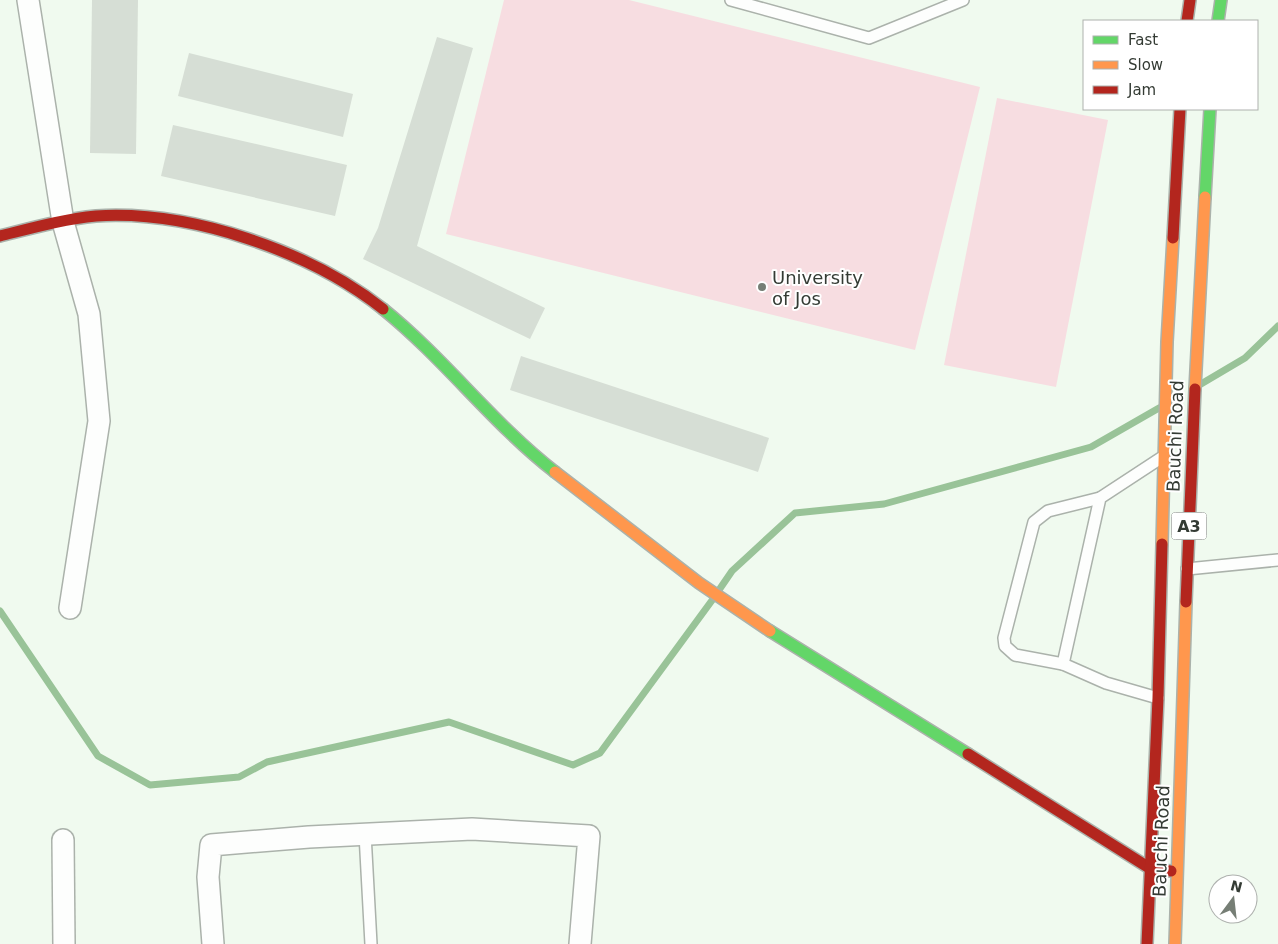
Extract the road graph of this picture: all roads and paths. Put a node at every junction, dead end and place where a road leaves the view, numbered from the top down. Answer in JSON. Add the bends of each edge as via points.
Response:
{"nodes":[{"id":1,"x":28,"y":0,"type":"edge"},
{"id":2,"x":730,"y":0,"type":"edge"},
{"id":3,"x":963,"y":0,"type":"edge"},
{"id":4,"x":1190,"y":0,"type":"edge"},
{"id":5,"x":1221,"y":0,"type":"edge"},
{"id":6,"x":1187,"y":20,"type":"edge"},
{"id":7,"x":1218,"y":20,"type":"edge"},
{"id":8,"x":1180,"y":110,"type":"edge"},
{"id":9,"x":1210,"y":110,"type":"edge"},
{"id":10,"x":62,"y":222,"type":"junction"},
{"id":11,"x":0,"y":236,"type":"edge"},
{"id":12,"x":1163,"y":458,"type":"junction"},
{"id":13,"x":1100,"y":498,"type":"junction"},
{"id":14,"x":1278,"y":560,"type":"edge"},
{"id":15,"x":1187,"y":569,"type":"junction"},
{"id":16,"x":70,"y":608,"type":"dead end"},
{"id":17,"x":1063,"y":664,"type":"junction"},
{"id":18,"x":1158,"y":698,"type":"junction"},
{"id":19,"x":366,"y":834,"type":"junction"},
{"id":20,"x":63,"y":840,"type":"dead end"},
{"id":21,"x":1151,"y":869,"type":"junction"},
{"id":22,"x":1178,"y":871,"type":"junction"},
{"id":23,"x":64,"y":944,"type":"edge"},
{"id":24,"x":213,"y":944,"type":"edge"},
{"id":25,"x":371,"y":944,"type":"edge"},
{"id":26,"x":580,"y":944,"type":"edge"},
{"id":27,"x":1147,"y":944,"type":"edge"},
{"id":28,"x":1175,"y":944,"type":"edge"}],
"edges":[{"from":1,"to":10,"type":"street"},
{"from":2,"to":3,"type":"lane","via":[[869,38]]},
{"from":4,"to":6,"type":"main road"},
{"from":5,"to":7,"type":"main road"},
{"from":8,"to":12,"type":"main road","name":"Bauchi Road","number":"A3"},
{"from":9,"to":15,"type":"main road","name":"Bauchi Road","number":"A3"},
{"from":10,"to":11,"type":"main road"},
{"from":10,"to":16,"type":"street","via":[[89,314],[98,421]]},
{"from":10,"to":21,"type":"main road","via":[[112,216],[164,221],[214,231],[286,252],[349,286],[398,320],[529,451],[691,577],[737,610]]},
{"from":12,"to":13,"type":"lane"},
{"from":12,"to":18,"type":"main road","name":"Bauchi Road","number":"A3"},
{"from":13,"to":17,"type":"lane"},
{"from":13,"to":17,"type":"lane","via":[[1048,511],[1034,522],[1004,638],[1005,646],[1015,655]]},
{"from":14,"to":15,"type":"lane"},
{"from":15,"to":22,"type":"main road","name":"Bauchi Road","number":"A3"},
{"from":17,"to":18,"type":"lane","via":[[1106,683]]},
{"from":18,"to":21,"type":"main road","name":"Bauchi Road","number":"A3"},
{"from":19,"to":24,"type":"street","via":[[211,845],[208,877]]},
{"from":19,"to":25,"type":"lane"},
{"from":19,"to":26,"type":"street","via":[[472,829],[589,836]]},
{"from":20,"to":23,"type":"street"},
{"from":21,"to":22,"type":"main road"},
{"from":21,"to":27,"type":"main road","name":"Bauchi Road","number":"A3"},
{"from":22,"to":28,"type":"main road","name":"Bauchi Road","number":"A3"}]}
